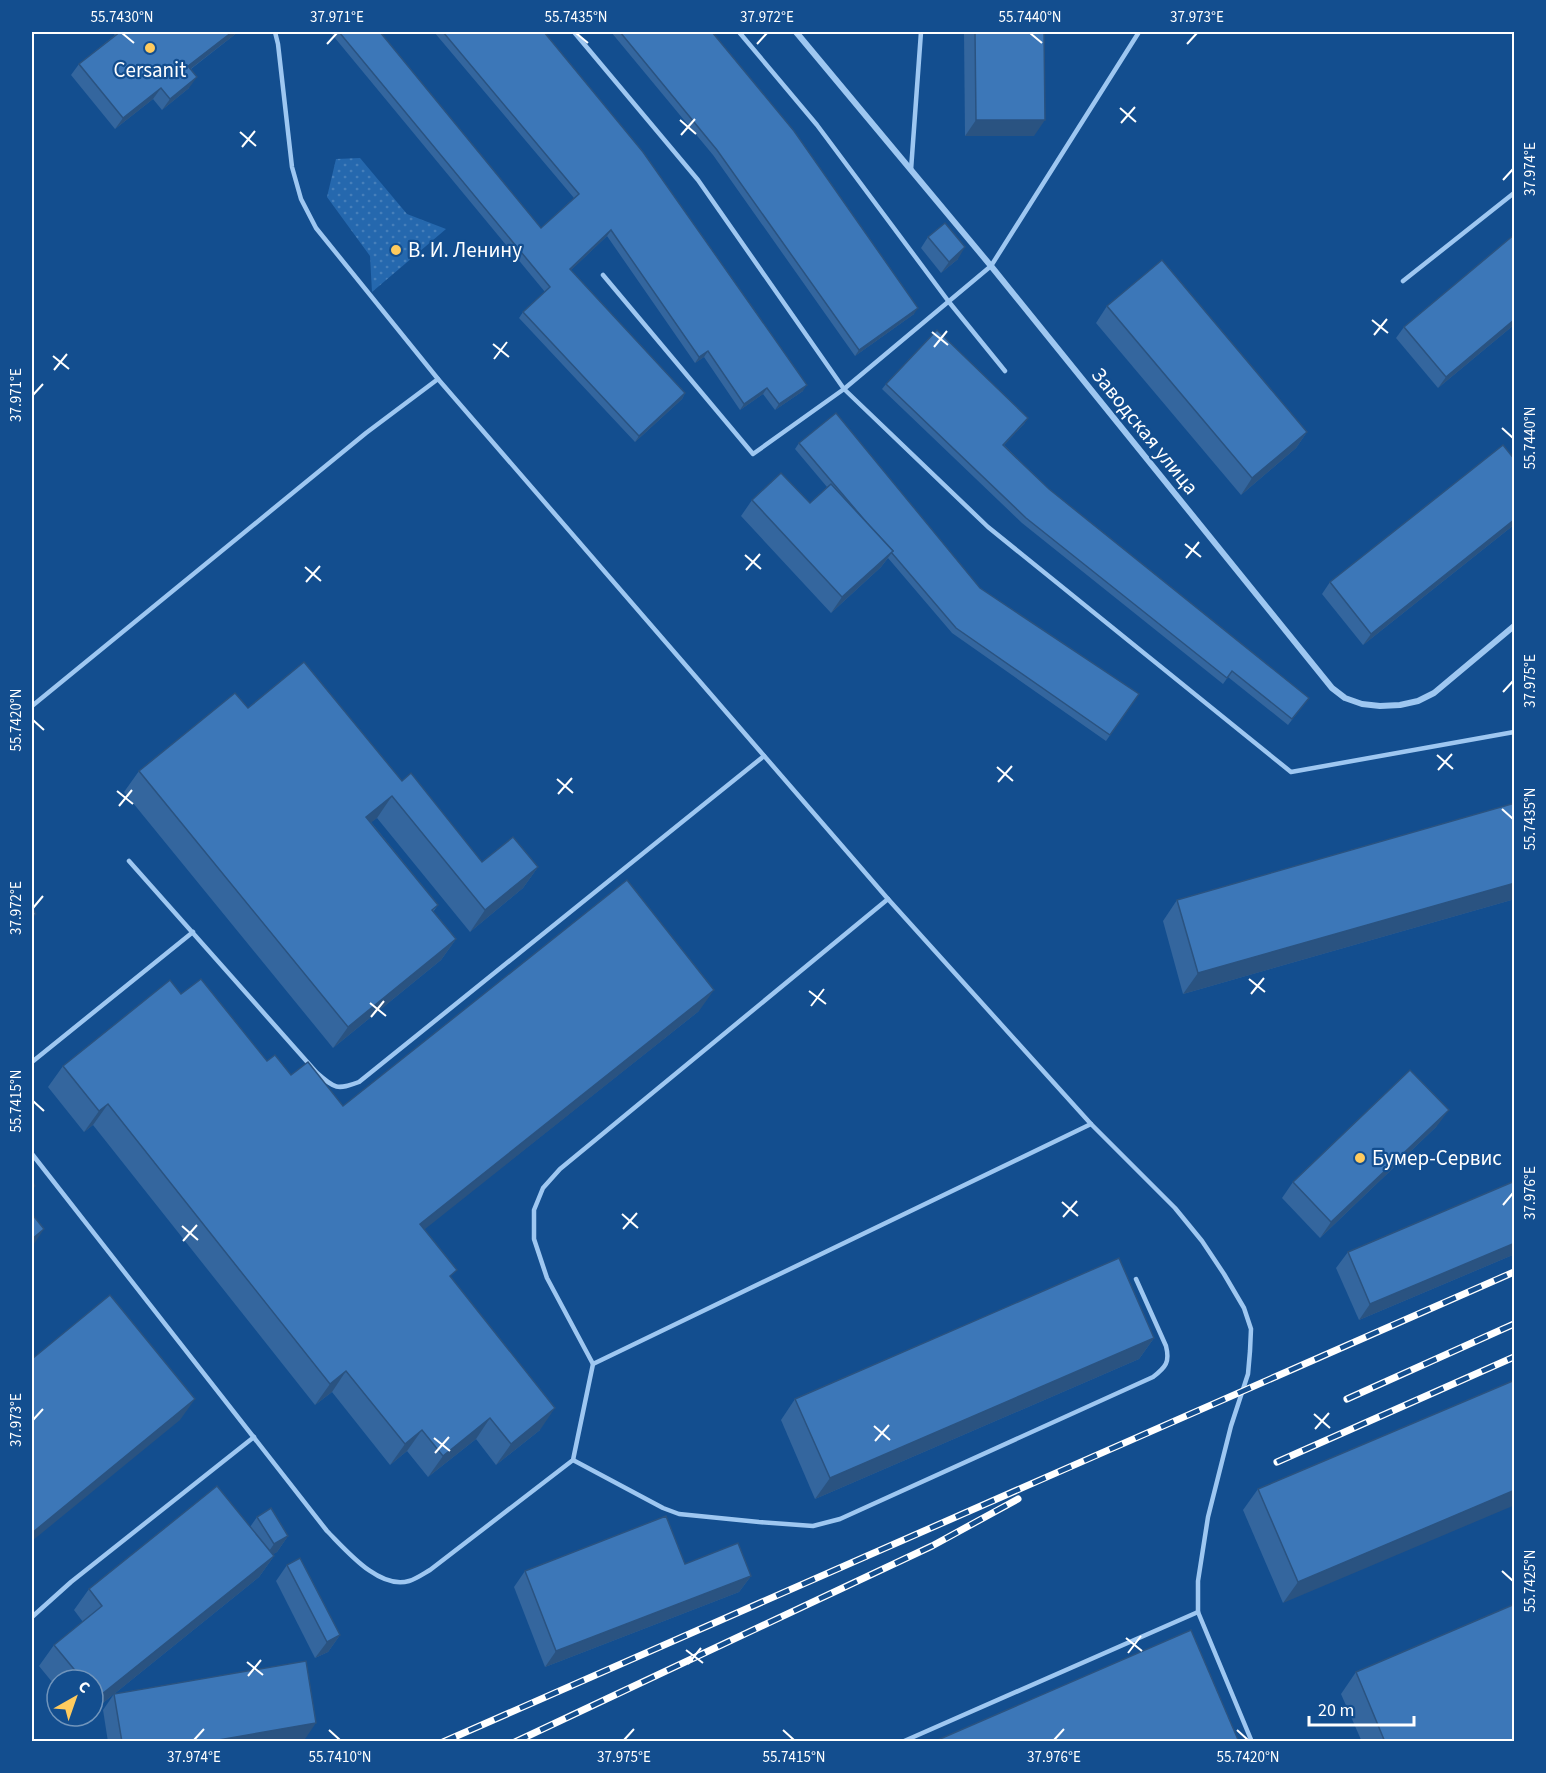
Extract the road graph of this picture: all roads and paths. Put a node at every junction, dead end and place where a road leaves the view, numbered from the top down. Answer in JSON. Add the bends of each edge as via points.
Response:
{"nodes":[{"id":1,"x":275,"y":32,"type":"edge"},
{"id":2,"x":574,"y":32,"type":"edge"},
{"id":3,"x":739,"y":32,"type":"edge"},
{"id":4,"x":795,"y":32,"type":"edge"},
{"id":5,"x":921,"y":32,"type":"edge"},
{"id":6,"x":1139,"y":32,"type":"edge"},
{"id":7,"x":911,"y":170,"type":"junction"},
{"id":8,"x":1515,"y":193,"type":"edge"},
{"id":9,"x":991,"y":266,"type":"junction"},
{"id":10,"x":603,"y":275,"type":"dead end"},
{"id":11,"x":1403,"y":281,"type":"dead end"},
{"id":12,"x":949,"y":303,"type":"junction"},
{"id":13,"x":1005,"y":371,"type":"dead end"},
{"id":14,"x":438,"y":380,"type":"junction"},
{"id":15,"x":844,"y":389,"type":"junction"},
{"id":16,"x":1515,"y":626,"type":"edge"},
{"id":17,"x":32,"y":706,"type":"edge"},
{"id":18,"x":1515,"y":732,"type":"edge"},
{"id":19,"x":764,"y":756,"type":"junction"},
{"id":20,"x":129,"y":861,"type":"dead end"},
{"id":21,"x":888,"y":899,"type":"junction"},
{"id":22,"x":193,"y":932,"type":"junction"},
{"id":23,"x":32,"y":1062,"type":"edge"},
{"id":24,"x":1091,"y":1124,"type":"junction"},
{"id":25,"x":32,"y":1154,"type":"edge"},
{"id":26,"x":1136,"y":1279,"type":"dead end"},
{"id":27,"x":593,"y":1364,"type":"junction"},
{"id":28,"x":254,"y":1437,"type":"junction"},
{"id":29,"x":573,"y":1460,"type":"junction"},
{"id":30,"x":1198,"y":1611,"type":"junction"},
{"id":31,"x":32,"y":1617,"type":"edge"},
{"id":32,"x":902,"y":1742,"type":"edge"},
{"id":33,"x":1252,"y":1742,"type":"edge"}],
"edges":[{"from":1,"to":14,"type":"lane","via":[[292,167],[301,199],[316,228]]},
{"from":2,"to":15,"type":"lane","via":[[698,180]]},
{"from":3,"to":12,"type":"lane","via":[[817,125]]},
{"from":4,"to":7,"type":"street","name":"Заводская улица"},
{"from":5,"to":7,"type":"lane"},
{"from":6,"to":9,"type":"lane"},
{"from":7,"to":9,"type":"street","name":"Заводская улица"},
{"from":8,"to":11,"type":"lane"},
{"from":9,"to":12,"type":"lane"},
{"from":9,"to":16,"type":"street","name":"Заводская улица","via":[[1332,688],[1345,698],[1380,706],[1418,701],[1434,693]]},
{"from":10,"to":15,"type":"lane","via":[[753,454]]},
{"from":12,"to":13,"type":"lane"},
{"from":12,"to":15,"type":"lane"},
{"from":14,"to":17,"type":"lane","via":[[366,433]]},
{"from":14,"to":19,"type":"lane"},
{"from":15,"to":18,"type":"lane","via":[[988,527],[1291,772]]},
{"from":19,"to":21,"type":"lane"},
{"from":19,"to":22,"type":"lane","via":[[359,1082],[342,1088],[330,1085],[317,1073]]},
{"from":20,"to":22,"type":"lane"},
{"from":21,"to":24,"type":"lane"},
{"from":21,"to":27,"type":"lane","via":[[560,1169],[543,1188],[534,1210],[534,1239],[547,1278]]},
{"from":22,"to":23,"type":"lane"},
{"from":24,"to":27,"type":"lane"},
{"from":24,"to":30,"type":"lane","via":[[1175,1208],[1202,1241],[1244,1308],[1251,1329],[1248,1374],[1208,1517],[1198,1581]]},
{"from":25,"to":28,"type":"lane"},
{"from":26,"to":29,"type":"lane","via":[[1167,1346],[1169,1358],[1163,1369],[1153,1377],[840,1519],[813,1526],[679,1514]]},
{"from":27,"to":29,"type":"lane"},
{"from":28,"to":29,"type":"lane","via":[[327,1531],[364,1568],[385,1580],[408,1582],[430,1570]]},
{"from":28,"to":31,"type":"lane"},
{"from":30,"to":32,"type":"lane"},
{"from":30,"to":33,"type":"lane"}]}
